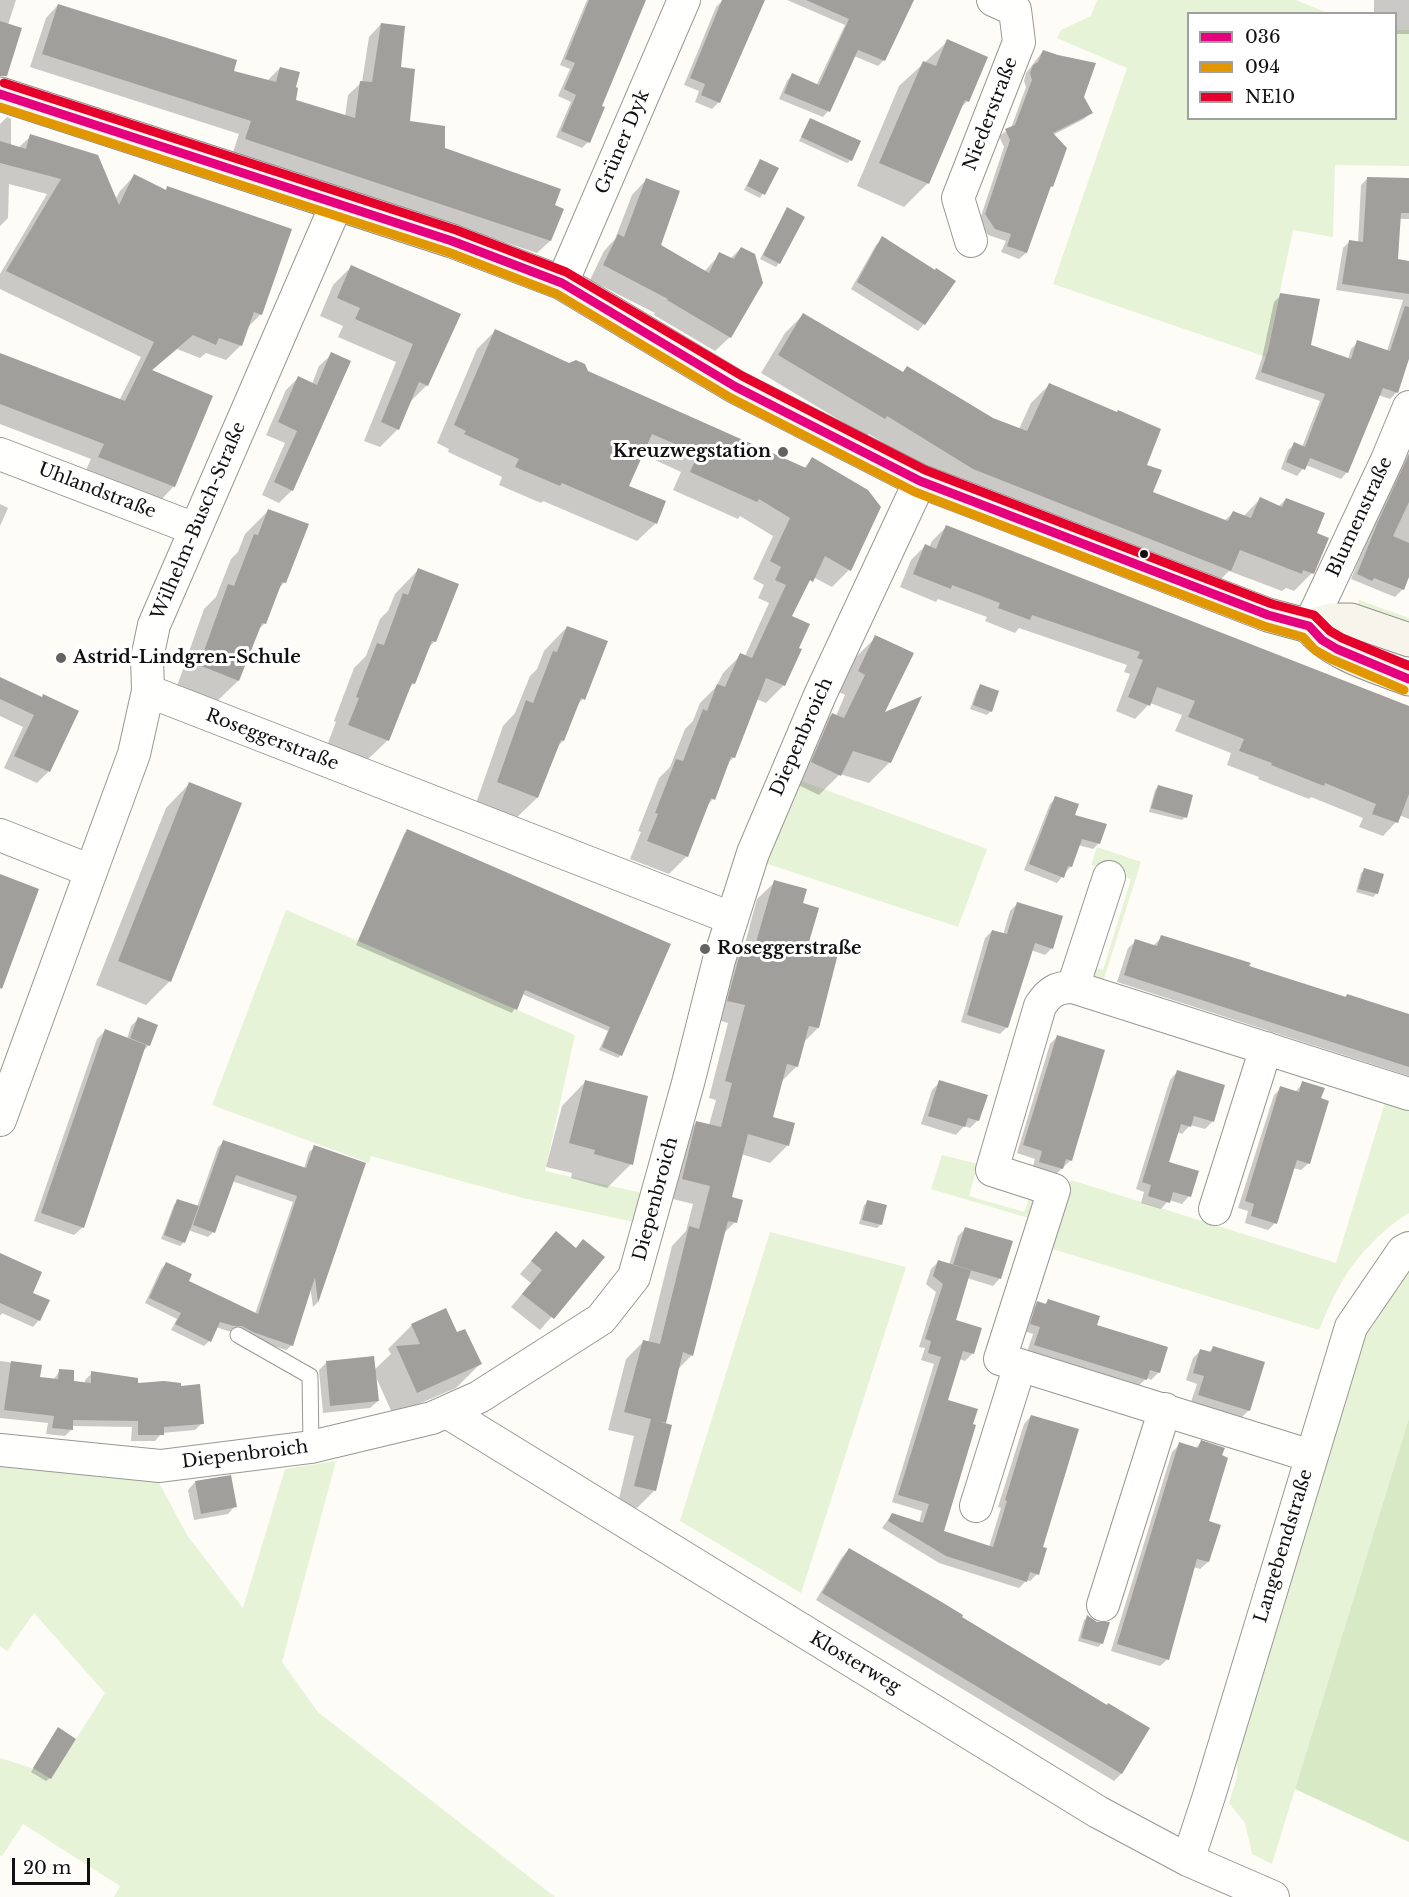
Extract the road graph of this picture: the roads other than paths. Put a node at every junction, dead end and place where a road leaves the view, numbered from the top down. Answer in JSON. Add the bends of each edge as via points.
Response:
{"nodes":[{"id":1,"x":684,"y":0,"type":"edge"},
{"id":2,"x":993,"y":0,"type":"edge"},
{"id":3,"x":0,"y":94,"type":"edge"},
{"id":4,"x":337,"y":203,"type":"junction"},
{"id":5,"x":971,"y":241,"type":"dead end"},
{"id":6,"x":562,"y":283,"type":"junction"},
{"id":7,"x":1409,"y":407,"type":"edge"},
{"id":8,"x":0,"y":454,"type":"edge"},
{"id":9,"x":920,"y":481,"type":"junction"},
{"id":10,"x":195,"y":529,"type":"junction"},
{"id":11,"x":1309,"y":626,"type":"junction"},
{"id":12,"x":1409,"y":640,"type":"edge"},
{"id":13,"x":1409,"y":679,"type":"edge"},
{"id":14,"x":148,"y":692,"type":"junction"},
{"id":15,"x":0,"y":835,"type":"edge"},
{"id":16,"x":91,"y":871,"type":"junction"},
{"id":17,"x":1109,"y":877,"type":"dead end"},
{"id":18,"x":731,"y":918,"type":"junction"},
{"id":19,"x":1073,"y":987,"type":"junction"},
{"id":20,"x":1266,"y":1048,"type":"junction"},
{"id":21,"x":1409,"y":1094,"type":"edge"},
{"id":22,"x":0,"y":1120,"type":"edge"},
{"id":23,"x":1215,"y":1209,"type":"dead end"},
{"id":24,"x":1409,"y":1248,"type":"edge"},
{"id":25,"x":238,"y":1335,"type":"dead end"},
{"id":26,"x":1020,"y":1365,"type":"junction"},
{"id":27,"x":1165,"y":1409,"type":"junction"},
{"id":28,"x":447,"y":1412,"type":"junction"},
{"id":29,"x":311,"y":1447,"type":"junction"},
{"id":30,"x":0,"y":1450,"type":"edge"},
{"id":31,"x":1311,"y":1456,"type":"junction"},
{"id":32,"x":976,"y":1506,"type":"dead end"},
{"id":33,"x":1103,"y":1605,"type":"dead end"},
{"id":34,"x":1188,"y":1860,"type":"junction"},
{"id":35,"x":1273,"y":1897,"type":"edge"}],
"edges":[{"from":1,"to":6,"type":"street","name":"Grüner Dyk"},
{"from":2,"to":5,"type":"street","name":"Niederstraße","via":[[1015,10],[1019,42],[958,198]]},
{"from":3,"to":4,"type":"street"},
{"from":4,"to":6,"type":"street"},
{"from":4,"to":10,"type":"street","name":"Wilhelm-Busch-Straße"},
{"from":6,"to":9,"type":"street","via":[[736,387]]},
{"from":7,"to":11,"type":"street","name":"Blumenstraße"},
{"from":8,"to":10,"type":"street","name":"Uhlandstraße"},
{"from":9,"to":11,"type":"street","via":[[1268,615]]},
{"from":9,"to":18,"type":"street","name":"Diepenbroich","via":[[786,772]]},
{"from":10,"to":14,"type":"street","name":"Wilhelm-Busch-Straße","via":[[154,625],[147,658]]},
{"from":11,"to":12,"type":"street","via":[[1351,620]]},
{"from":11,"to":13,"type":"street","via":[[1337,649]]},
{"from":14,"to":16,"type":"street","name":"Wilhelm-Busch-Straße","via":[[134,754]]},
{"from":14,"to":18,"type":"street","name":"Roseggerstraße"},
{"from":15,"to":16,"type":"street"},
{"from":16,"to":22,"type":"street","name":"Wilhelm-Busch-Straße"},
{"from":17,"to":19,"type":"street"},
{"from":18,"to":28,"type":"street","name":"Diepenbroich","via":[[634,1277],[601,1319],[479,1397]]},
{"from":19,"to":20,"type":"street"},
{"from":19,"to":26,"type":"street","via":[[1059,987],[1040,1006],[992,1170],[1054,1190],[1000,1359]]},
{"from":20,"to":21,"type":"street"},
{"from":20,"to":23,"type":"street"},
{"from":24,"to":31,"type":"street","name":"Langebendstraße","via":[[1403,1251],[1351,1327]]},
{"from":25,"to":29,"type":"lane","via":[[310,1376]]},
{"from":26,"to":27,"type":"street"},
{"from":26,"to":32,"type":"street"},
{"from":27,"to":31,"type":"street"},
{"from":27,"to":33,"type":"street"},
{"from":28,"to":29,"type":"street","name":"Diepenbroich"},
{"from":28,"to":34,"type":"street","name":"Klosterweg","via":[[1088,1805]]},
{"from":29,"to":30,"type":"street","name":"Diepenbroich","via":[[160,1466]]},
{"from":31,"to":34,"type":"street","name":"Langebendstraße"},
{"from":34,"to":35,"type":"street","name":"Klosterweg"}]}
